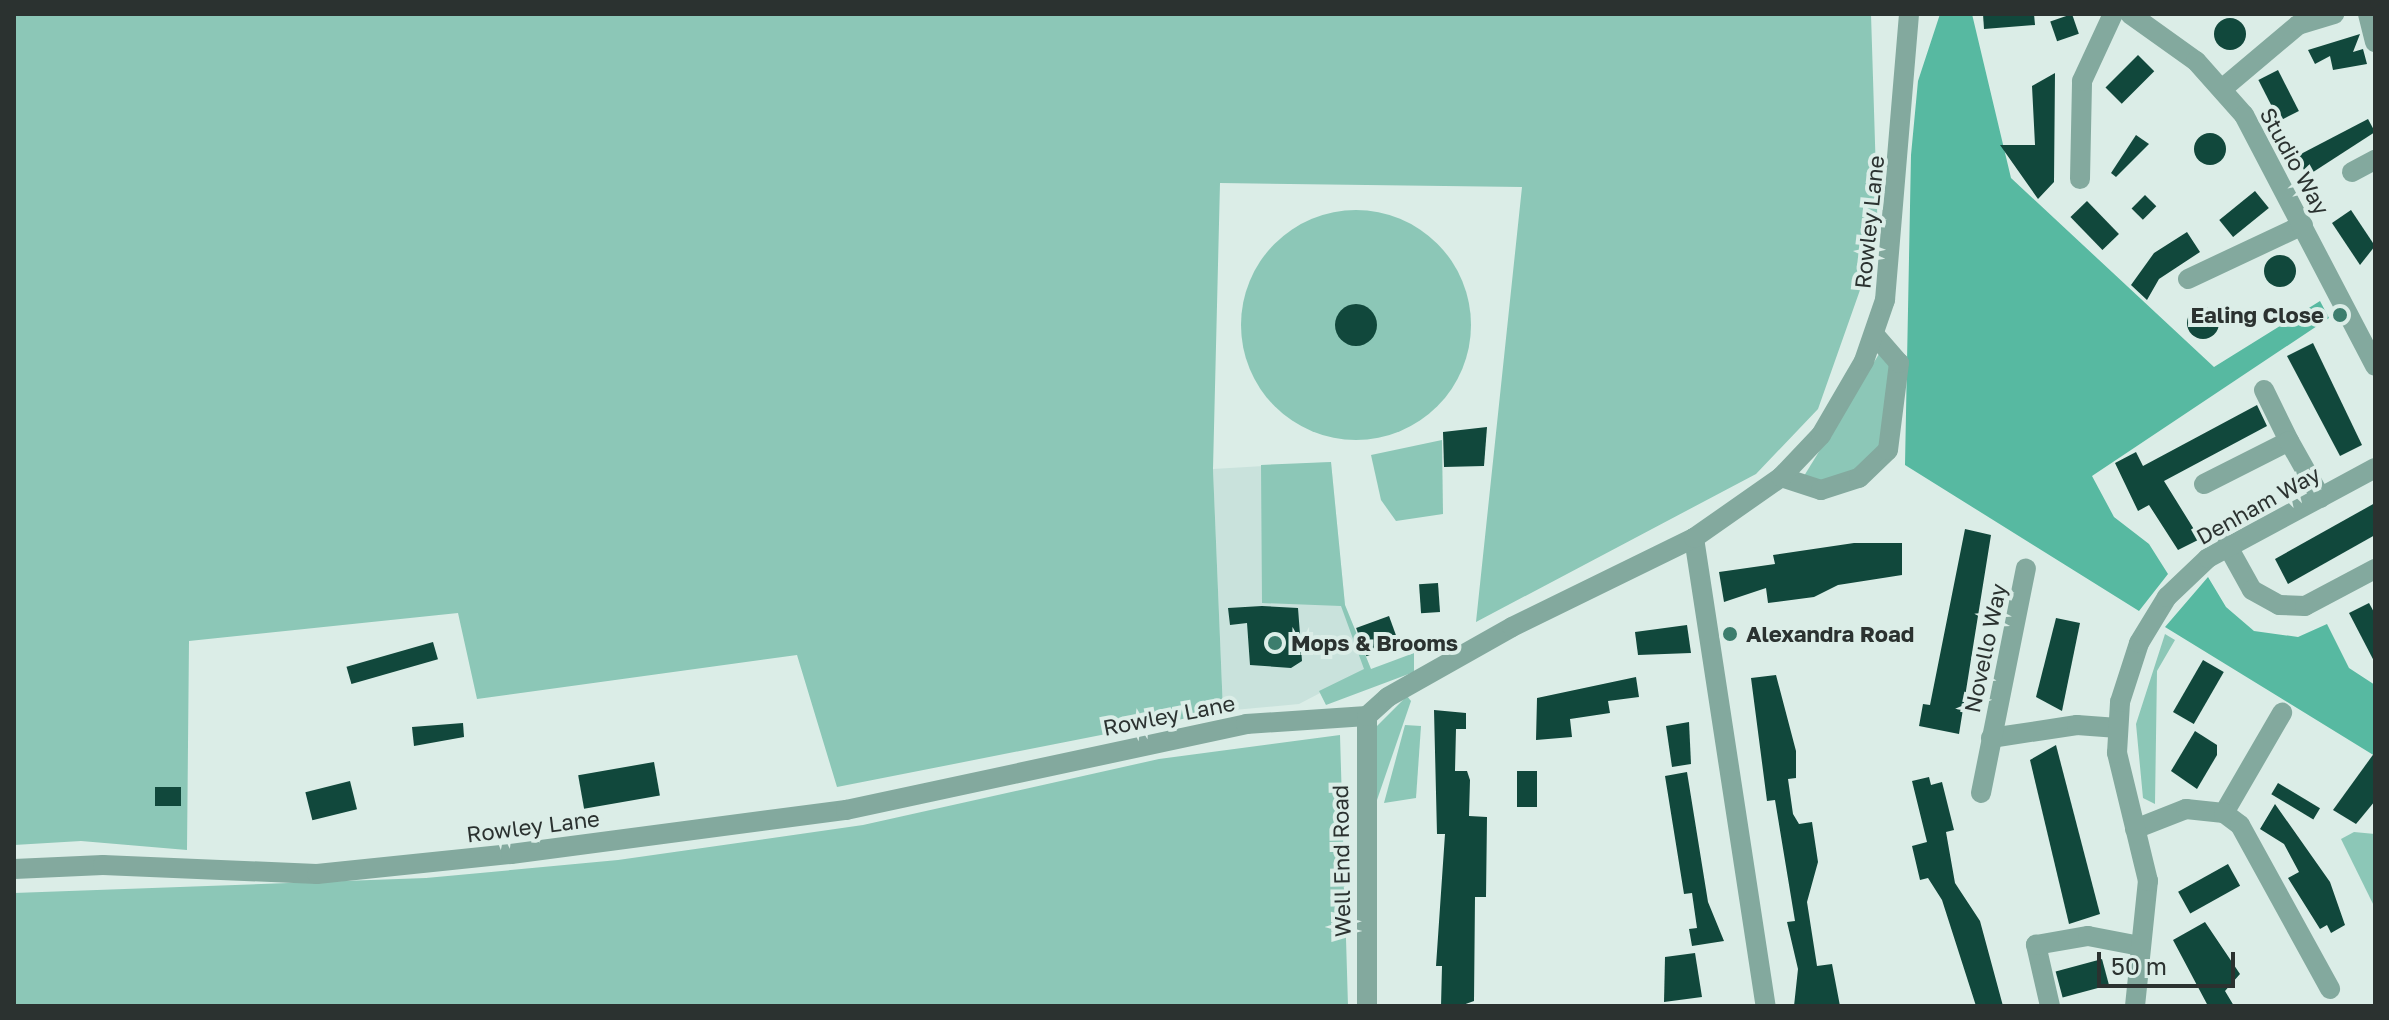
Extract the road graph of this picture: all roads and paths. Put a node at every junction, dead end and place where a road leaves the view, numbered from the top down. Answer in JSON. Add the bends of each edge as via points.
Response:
{"nodes":[{"id":1,"x":1909,"y":14,"type":"edge"},
{"id":2,"x":2113,"y":14,"type":"edge"},
{"id":3,"x":2130,"y":14,"type":"edge"},
{"id":4,"x":2334,"y":14,"type":"edge"},
{"id":5,"x":2368,"y":14,"type":"edge"},
{"id":6,"x":2375,"y":42,"type":"edge"},
{"id":7,"x":2222,"y":89,"type":"junction"},
{"id":8,"x":2375,"y":160,"type":"edge"},
{"id":9,"x":2352,"y":172,"type":"dead end"},
{"id":10,"x":2080,"y":179,"type":"dead end"},
{"id":11,"x":2303,"y":225,"type":"junction"},
{"id":12,"x":2188,"y":279,"type":"dead end"},
{"id":13,"x":1874,"y":334,"type":"junction"},
{"id":14,"x":2375,"y":366,"type":"edge"},
{"id":15,"x":2264,"y":390,"type":"dead end"},
{"id":16,"x":2289,"y":441,"type":"junction"},
{"id":17,"x":2375,"y":468,"type":"edge"},
{"id":18,"x":1781,"y":477,"type":"junction"},
{"id":19,"x":2204,"y":484,"type":"dead end"},
{"id":20,"x":2321,"y":498,"type":"junction"},
{"id":21,"x":1694,"y":538,"type":"junction"},
{"id":22,"x":2227,"y":545,"type":"junction"},
{"id":23,"x":2026,"y":568,"type":"dead end"},
{"id":24,"x":2375,"y":569,"type":"edge"},
{"id":25,"x":2282,"y":713,"type":"dead end"},
{"id":26,"x":1367,"y":716,"type":"junction"},
{"id":27,"x":2118,"y":728,"type":"junction"},
{"id":28,"x":1991,"y":738,"type":"junction"},
{"id":29,"x":1981,"y":793,"type":"dead end"},
{"id":30,"x":2224,"y":813,"type":"junction"},
{"id":31,"x":2135,"y":829,"type":"junction"},
{"id":32,"x":14,"y":869,"type":"edge"},
{"id":33,"x":2140,"y":946,"type":"junction"},
{"id":34,"x":2330,"y":989,"type":"dead end"},
{"id":35,"x":1367,"y":1006,"type":"edge"},
{"id":36,"x":1766,"y":1006,"type":"edge"},
{"id":37,"x":2050,"y":1006,"type":"edge"},
{"id":38,"x":2135,"y":1006,"type":"edge"}],
"edges":[{"from":1,"to":13,"type":"street","name":"Rowley Lane","via":[[1892,262]]},
{"from":2,"to":10,"type":"street","via":[[2082,81]]},
{"from":3,"to":7,"type":"street","name":"Studio Way"},
{"from":4,"to":7,"type":"street","via":[[2298,25]]},
{"from":5,"to":6,"type":"street"},
{"from":7,"to":11,"type":"street","name":"Studio Way","via":[[2264,148]]},
{"from":8,"to":9,"type":"street"},
{"from":11,"to":12,"type":"street"},
{"from":11,"to":14,"type":"street","name":"Studio Way"},
{"from":13,"to":18,"type":"street","name":"Rowley Lane","via":[[1845,400]]},
{"from":13,"to":18,"type":"street","via":[[1899,363],[1888,450],[1859,478],[1821,490]]},
{"from":15,"to":16,"type":"street"},
{"from":16,"to":19,"type":"street"},
{"from":16,"to":20,"type":"street"},
{"from":17,"to":20,"type":"street","name":"Denham Way"},
{"from":18,"to":21,"type":"street","name":"Rowley Lane"},
{"from":20,"to":22,"type":"street","name":"Denham Way"},
{"from":21,"to":26,"type":"street","name":"Rowley Lane","via":[[1512,627],[1388,697]]},
{"from":21,"to":36,"type":"street"},
{"from":22,"to":24,"type":"street","via":[[2252,590],[2279,605],[2305,606]]},
{"from":22,"to":27,"type":"street","name":"Denham Way","via":[[2188,575],[2151,621],[2126,677]]},
{"from":23,"to":28,"type":"street","name":"Novello Way"},
{"from":25,"to":30,"type":"street"},
{"from":26,"to":32,"type":"street","name":"Rowley Lane","via":[[1246,724],[846,810],[511,854],[317,874],[103,865]]},
{"from":26,"to":35,"type":"street","name":"Well End Road"},
{"from":27,"to":28,"type":"street","name":"Novello Way","via":[[2077,725]]},
{"from":27,"to":31,"type":"street","name":"Denham Way","via":[[2120,779]]},
{"from":28,"to":29,"type":"street","name":"Novello Way"},
{"from":30,"to":31,"type":"street","via":[[2186,809]]},
{"from":30,"to":34,"type":"street","via":[[2249,837]]},
{"from":31,"to":33,"type":"street","name":"Denham Way","via":[[2148,881]]},
{"from":33,"to":37,"type":"street","via":[[2088,936],[2036,945]]},
{"from":33,"to":38,"type":"street","name":"Denham Way"}]}
